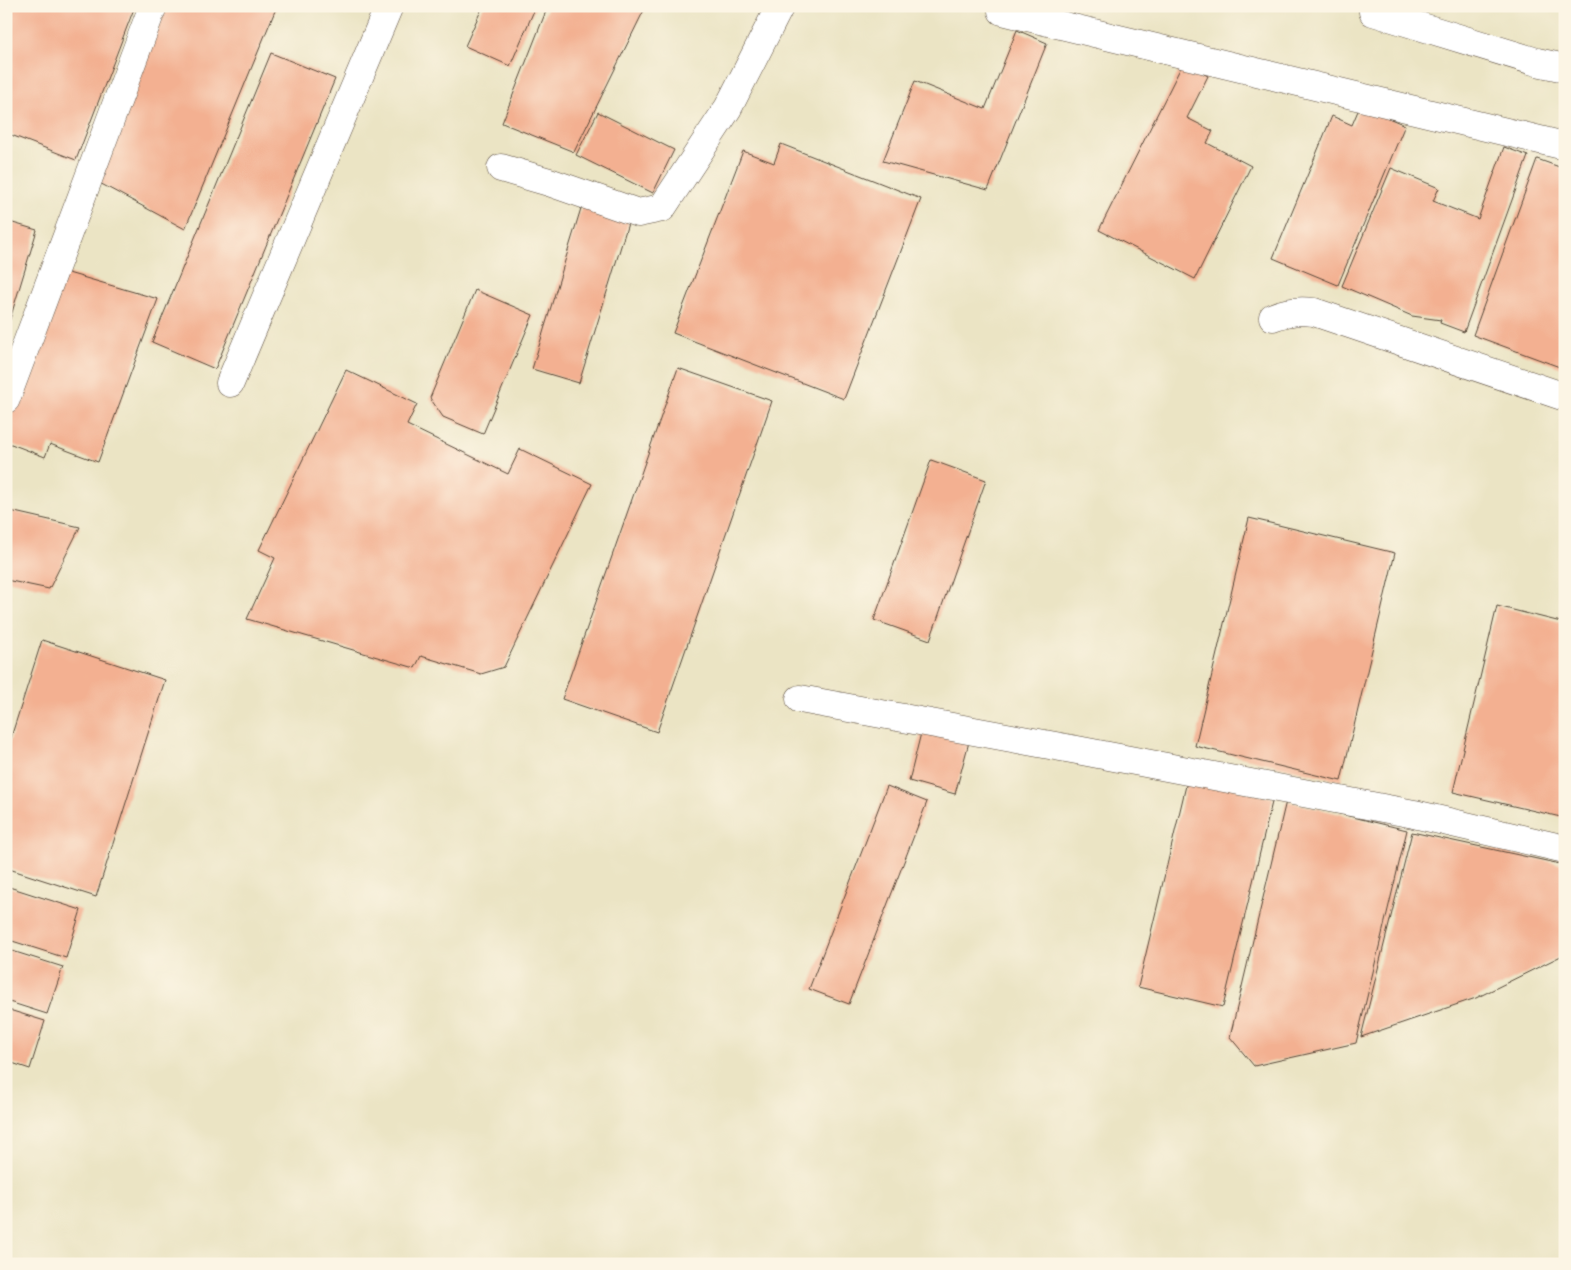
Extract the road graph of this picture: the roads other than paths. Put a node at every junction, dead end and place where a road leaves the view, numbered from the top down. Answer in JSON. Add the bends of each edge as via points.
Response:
{"nodes":[{"id":1,"x":153,"y":6,"type":"edge"},
{"id":2,"x":389,"y":6,"type":"edge"},
{"id":3,"x":780,"y":6,"type":"edge"},
{"id":4,"x":1002,"y":12,"type":"dead end"},
{"id":5,"x":1373,"y":12,"type":"dead end"},
{"id":6,"x":1565,"y":68,"type":"edge"},
{"id":7,"x":1565,"y":146,"type":"edge"},
{"id":8,"x":501,"y":168,"type":"dead end"},
{"id":9,"x":1273,"y":317,"type":"dead end"},
{"id":10,"x":230,"y":383,"type":"dead end"},
{"id":11,"x":1565,"y":397,"type":"edge"},
{"id":12,"x":6,"y":399,"type":"edge"},
{"id":13,"x":800,"y":699,"type":"dead end"},
{"id":14,"x":1565,"y":849,"type":"edge"}],
"edges":[{"from":1,"to":12,"type":"street"},
{"from":2,"to":10,"type":"street"},
{"from":3,"to":8,"type":"street","via":[[728,108],[662,208],[638,214]]},
{"from":4,"to":7,"type":"street"},
{"from":5,"to":6,"type":"street"},
{"from":9,"to":11,"type":"street","via":[[1302,310],[1314,312]]},
{"from":13,"to":14,"type":"street","via":[[1414,814]]}]}
